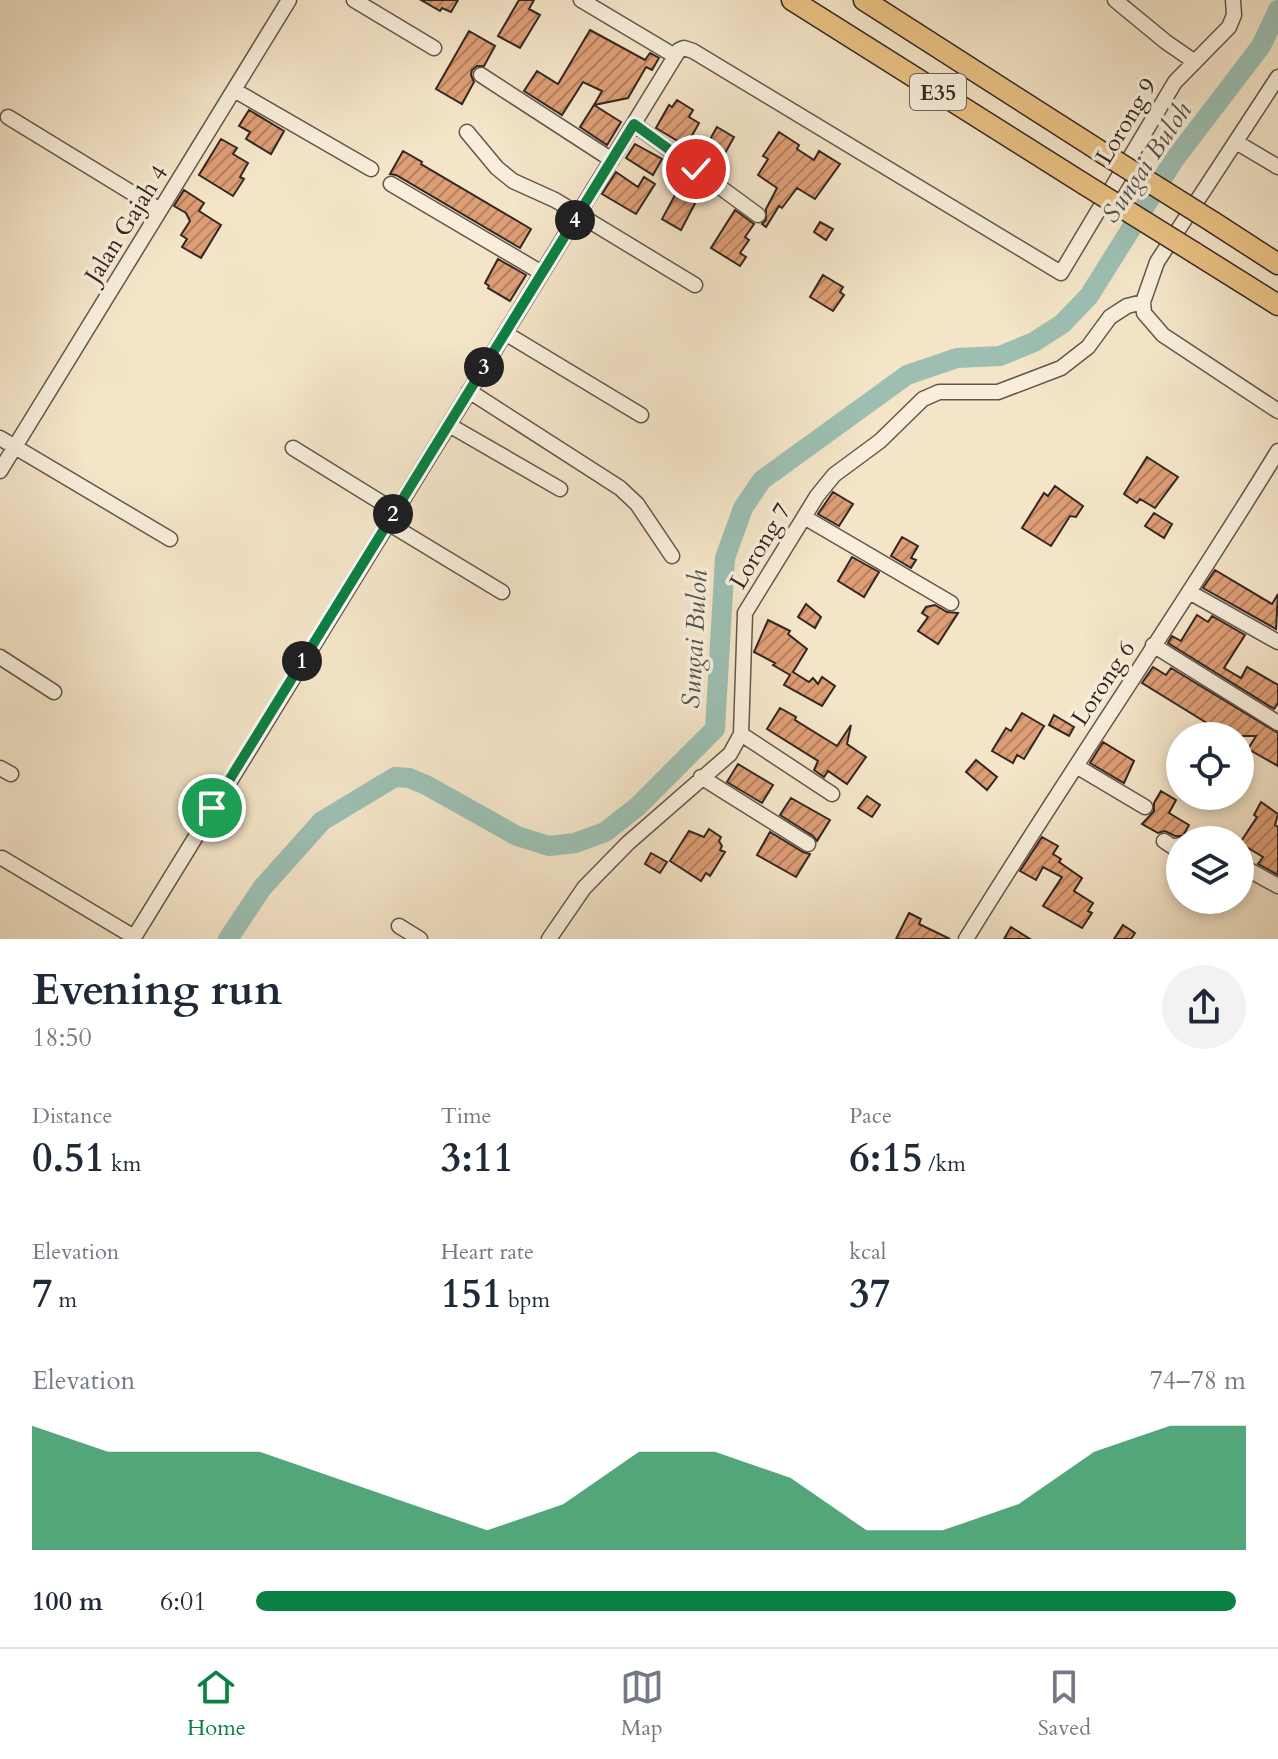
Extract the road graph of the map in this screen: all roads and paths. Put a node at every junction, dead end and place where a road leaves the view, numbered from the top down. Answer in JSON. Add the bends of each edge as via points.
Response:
{"nodes":[{"id":1,"x":289,"y":0,"type":"edge"},
{"id":2,"x":354,"y":0,"type":"edge"},
{"id":3,"x":581,"y":0,"type":"edge"},
{"id":4,"x":792,"y":0,"type":"edge"},
{"id":5,"x":864,"y":0,"type":"edge"},
{"id":6,"x":1115,"y":0,"type":"edge"},
{"id":7,"x":1233,"y":0,"type":"edge"},
{"id":8,"x":434,"y":48,"type":"dead end"},
{"id":9,"x":675,"y":56,"type":"junction"},
{"id":10,"x":1195,"y":62,"type":"junction"},
{"id":11,"x":481,"y":75,"type":"dead end"},
{"id":12,"x":1278,"y":77,"type":"edge"},
{"id":13,"x":234,"y":90,"type":"junction"},
{"id":14,"x":8,"y":117,"type":"dead end"},
{"id":15,"x":634,"y":124,"type":"junction"},
{"id":16,"x":467,"y":132,"type":"dead end"},
{"id":17,"x":1236,"y":142,"type":"junction"},
{"id":18,"x":612,"y":160,"type":"junction"},
{"id":19,"x":1278,"y":167,"type":"edge"},
{"id":20,"x":371,"y":169,"type":"dead end"},
{"id":21,"x":391,"y":184,"type":"dead end"},
{"id":22,"x":160,"y":210,"type":"junction"},
{"id":23,"x":578,"y":215,"type":"junction"},
{"id":24,"x":758,"y":215,"type":"dead end"},
{"id":25,"x":1278,"y":264,"type":"edge"},
{"id":26,"x":542,"y":273,"type":"junction"},
{"id":27,"x":695,"y":285,"type":"dead end"},
{"id":28,"x":1143,"y":302,"type":"junction"},
{"id":29,"x":1278,"y":305,"type":"edge"},
{"id":30,"x":505,"y":333,"type":"junction"},
{"id":31,"x":469,"y":391,"type":"junction"},
{"id":32,"x":1278,"y":411,"type":"edge"},
{"id":33,"x":641,"y":415,"type":"dead end"},
{"id":34,"x":449,"y":425,"type":"junction"},
{"id":35,"x":0,"y":438,"type":"edge"},
{"id":36,"x":15,"y":447,"type":"junction"},
{"id":37,"x":293,"y":448,"type":"dead end"},
{"id":38,"x":1278,"y":451,"type":"edge"},
{"id":39,"x":0,"y":471,"type":"edge"},
{"id":40,"x":560,"y":489,"type":"dead end"},
{"id":41,"x":391,"y":517,"type":"junction"},
{"id":42,"x":804,"y":517,"type":"junction"},
{"id":43,"x":170,"y":539,"type":"dead end"},
{"id":44,"x":672,"y":556,"type":"dead end"},
{"id":45,"x":502,"y":592,"type":"dead end"},
{"id":46,"x":1191,"y":593,"type":"junction"},
{"id":47,"x":951,"y":603,"type":"dead end"},
{"id":48,"x":1278,"y":642,"type":"edge"},
{"id":49,"x":1153,"y":645,"type":"junction"},
{"id":50,"x":0,"y":657,"type":"edge"},
{"id":51,"x":54,"y":692,"type":"dead end"},
{"id":52,"x":1278,"y":723,"type":"edge"},
{"id":53,"x":741,"y":734,"type":"junction"},
{"id":54,"x":1076,"y":766,"type":"junction"},
{"id":55,"x":701,"y":777,"type":"junction"},
{"id":56,"x":832,"y":794,"type":"dead end"},
{"id":57,"x":1145,"y":807,"type":"dead end"},
{"id":58,"x":808,"y":844,"type":"dead end"},
{"id":59,"x":2,"y":858,"type":"dead end"},
{"id":60,"x":1254,"y":873,"type":"edge"},
{"id":61,"x":1278,"y":886,"type":"edge"},
{"id":62,"x":399,"y":926,"type":"dead end"},
{"id":63,"x":133,"y":938,"type":"edge"},
{"id":64,"x":969,"y":938,"type":"edge"},
{"id":65,"x":420,"y":939,"type":"edge"},
{"id":66,"x":549,"y":939,"type":"edge"}],
"edges":[{"from":1,"to":13,"type":"street","name":"Jalan Gajah 4"},
{"from":2,"to":8,"type":"street"},
{"from":3,"to":9,"type":"street"},
{"from":4,"to":29,"type":"highway","number":"E35","bridge":true},
{"from":5,"to":25,"type":"highway","number":"E35","bridge":true},
{"from":6,"to":10,"type":"street"},
{"from":7,"to":10,"type":"street","name":"Lorong 9","via":[[1229,27]]},
{"from":9,"to":10,"type":"street","name":"Lorong 9","via":[[684,48],[693,51],[1061,273],[1175,82]]},
{"from":9,"to":15,"type":"street"},
{"from":11,"to":18,"type":"street"},
{"from":12,"to":17,"type":"street"},
{"from":13,"to":20,"type":"street"},
{"from":13,"to":22,"type":"street","name":"Jalan Gajah 4"},
{"from":14,"to":22,"type":"street"},
{"from":15,"to":18,"type":"street"},
{"from":15,"to":24,"type":"street"},
{"from":16,"to":23,"type":"street","via":[[513,181]]},
{"from":17,"to":19,"type":"street"},
{"from":17,"to":28,"type":"street","via":[[1157,262]]},
{"from":18,"to":23,"type":"street"},
{"from":21,"to":26,"type":"street"},
{"from":22,"to":36,"type":"street","name":"Jalan Gajah 4"},
{"from":23,"to":26,"type":"street"},
{"from":23,"to":27,"type":"street"},
{"from":26,"to":30,"type":"street"},
{"from":28,"to":32,"type":"street","via":[[1144,313],[1163,335]]},
{"from":28,"to":42,"type":"street","name":"Lorong 7","via":[[1110,317],[1088,347],[1061,368],[998,392],[939,392],[923,399],[880,441],[834,475]]},
{"from":30,"to":31,"type":"street"},
{"from":30,"to":33,"type":"street"},
{"from":31,"to":34,"type":"street"},
{"from":31,"to":44,"type":"street","via":[[620,488]]},
{"from":34,"to":40,"type":"street"},
{"from":34,"to":41,"type":"street"},
{"from":35,"to":36,"type":"street"},
{"from":36,"to":39,"type":"street","name":"Jalan Gajah 4"},
{"from":36,"to":43,"type":"street"},
{"from":37,"to":41,"type":"street"},
{"from":38,"to":46,"type":"street","name":"Lorong 6"},
{"from":41,"to":45,"type":"street"},
{"from":41,"to":63,"type":"street"},
{"from":42,"to":47,"type":"street"},
{"from":42,"to":53,"type":"street","name":"Lorong 7","via":[[745,613]]},
{"from":46,"to":48,"type":"street"},
{"from":46,"to":49,"type":"street","name":"Lorong 6"},
{"from":49,"to":52,"type":"street"},
{"from":49,"to":54,"type":"street","name":"Lorong 6"},
{"from":50,"to":51,"type":"street"},
{"from":53,"to":55,"type":"street","via":[[730,754]]},
{"from":53,"to":56,"type":"street"},
{"from":54,"to":57,"type":"street"},
{"from":54,"to":64,"type":"street","name":"Lorong 6"},
{"from":55,"to":58,"type":"street"},
{"from":55,"to":66,"type":"street","via":[[584,888]]},
{"from":59,"to":63,"type":"street"},
{"from":60,"to":61,"type":"street"},
{"from":62,"to":65,"type":"street"}]}
